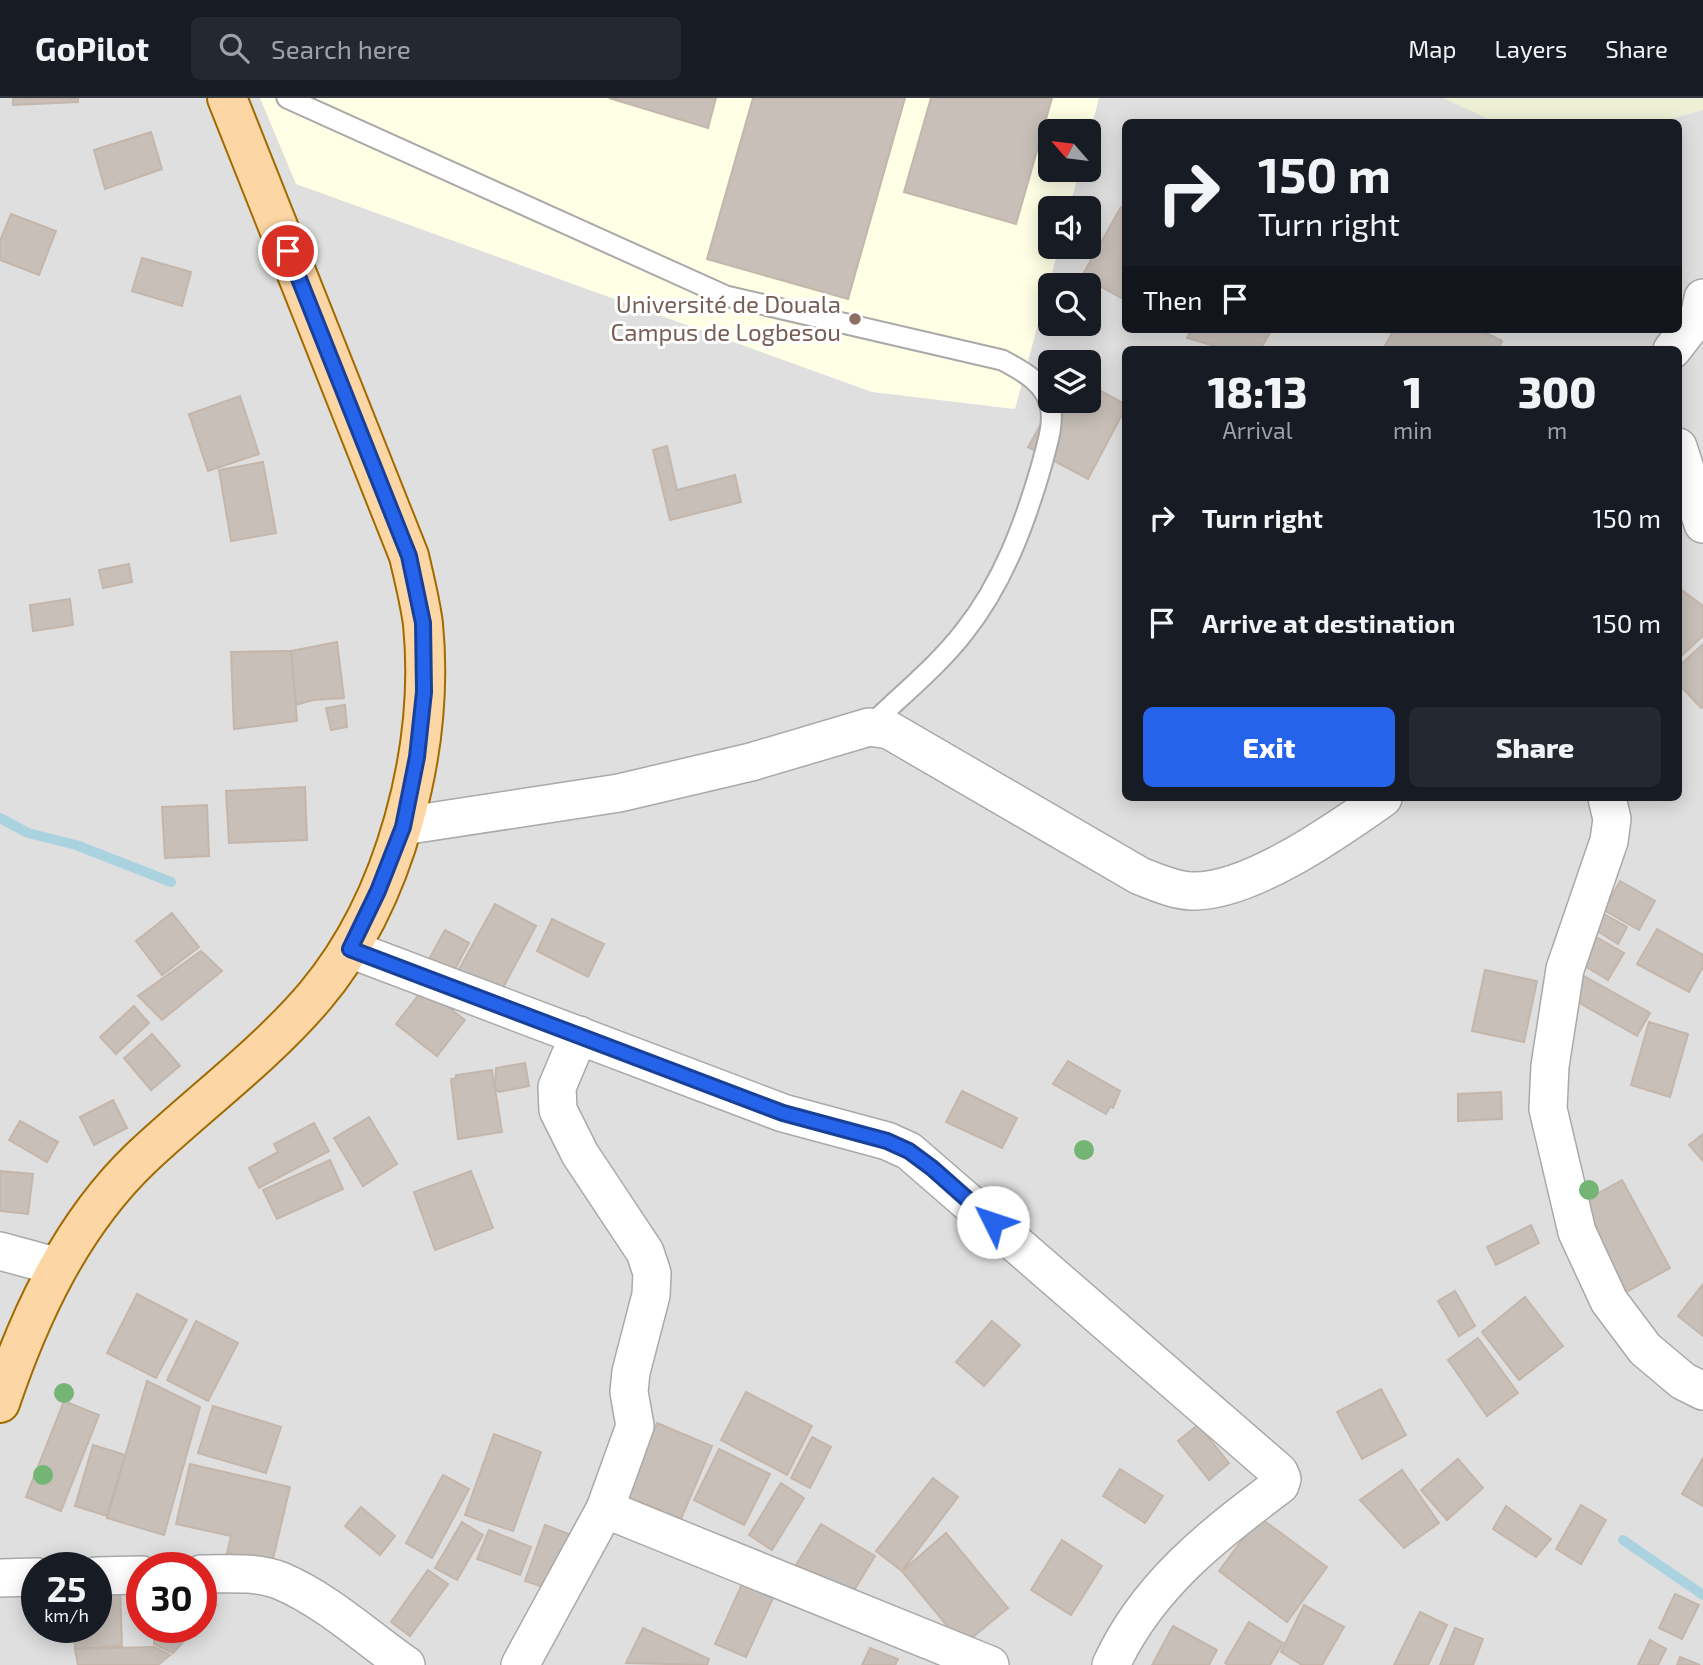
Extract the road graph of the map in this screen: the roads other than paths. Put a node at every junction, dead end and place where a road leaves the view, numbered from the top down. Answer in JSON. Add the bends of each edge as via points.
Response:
{"nodes":[{"id":1,"x":227,"y":98,"type":"edge"},
{"id":2,"x":287,"y":98,"type":"edge"},
{"id":3,"x":1702,"y":308,"type":"edge"},
{"id":4,"x":1675,"y":346,"type":"edge"},
{"id":5,"x":1682,"y":459,"type":"edge"},
{"id":6,"x":1703,"y":524,"type":"edge"},
{"id":7,"x":869,"y":727,"type":"junction"},
{"id":8,"x":1379,"y":801,"type":"edge"},
{"id":9,"x":1608,"y":801,"type":"edge"},
{"id":10,"x":403,"y":827,"type":"junction"},
{"id":11,"x":350,"y":949,"type":"junction"},
{"id":12,"x":579,"y":1035,"type":"junction"},
{"id":13,"x":0,"y":1251,"type":"edge"},
{"id":14,"x":58,"y":1267,"type":"junction"},
{"id":15,"x":1703,"y":1391,"type":"edge"},
{"id":16,"x":0,"y":1403,"type":"edge"},
{"id":17,"x":605,"y":1509,"type":"junction"},
{"id":18,"x":217,"y":1574,"type":"edge"},
{"id":19,"x":21,"y":1577,"type":"edge"},
{"id":20,"x":0,"y":1578,"type":"edge"},
{"id":21,"x":406,"y":1665,"type":"edge"},
{"id":22,"x":520,"y":1665,"type":"edge"},
{"id":23,"x":990,"y":1665,"type":"edge"},
{"id":24,"x":1111,"y":1665,"type":"edge"}],
"edges":[{"from":1,"to":10,"type":"main road","via":[[409,556],[423,623],[424,692]]},
{"from":2,"to":7,"type":"lane","via":[[726,296],[1002,360],[1042,387],[1051,410],[1050,433],[1013,549],[963,634]]},
{"from":3,"to":4,"type":"street"},
{"from":5,"to":6,"type":"street"},
{"from":7,"to":8,"type":"street","via":[[889,730],[1140,876],[1190,891],[1221,888],[1255,875],[1332,833]]},
{"from":7,"to":10,"type":"street","via":[[751,762],[619,793]]},
{"from":9,"to":15,"type":"street","via":[[1612,818],[1609,841],[1565,969],[1548,1109],[1577,1232],[1609,1301],[1645,1349],[1683,1381]]},
{"from":10,"to":11,"type":"main road"},
{"from":11,"to":12,"type":"street"},
{"from":11,"to":14,"type":"main road","via":[[315,996],[276,1036],[139,1160],[95,1212]]},
{"from":12,"to":17,"type":"street","via":[[557,1087],[558,1110],[580,1154],[645,1252],[652,1273],[651,1295],[631,1372],[635,1426]]},
{"from":12,"to":24,"type":"street","via":[[783,1113],[909,1151],[1279,1472],[1280,1485],[1206,1541],[1161,1586]]},
{"from":13,"to":14,"type":"street"},
{"from":14,"to":16,"type":"main road","via":[[20,1345]]},
{"from":17,"to":22,"type":"street"},
{"from":17,"to":23,"type":"street"},
{"from":18,"to":21,"type":"street","via":[[279,1580]]},
{"from":19,"to":20,"type":"street"}]}
